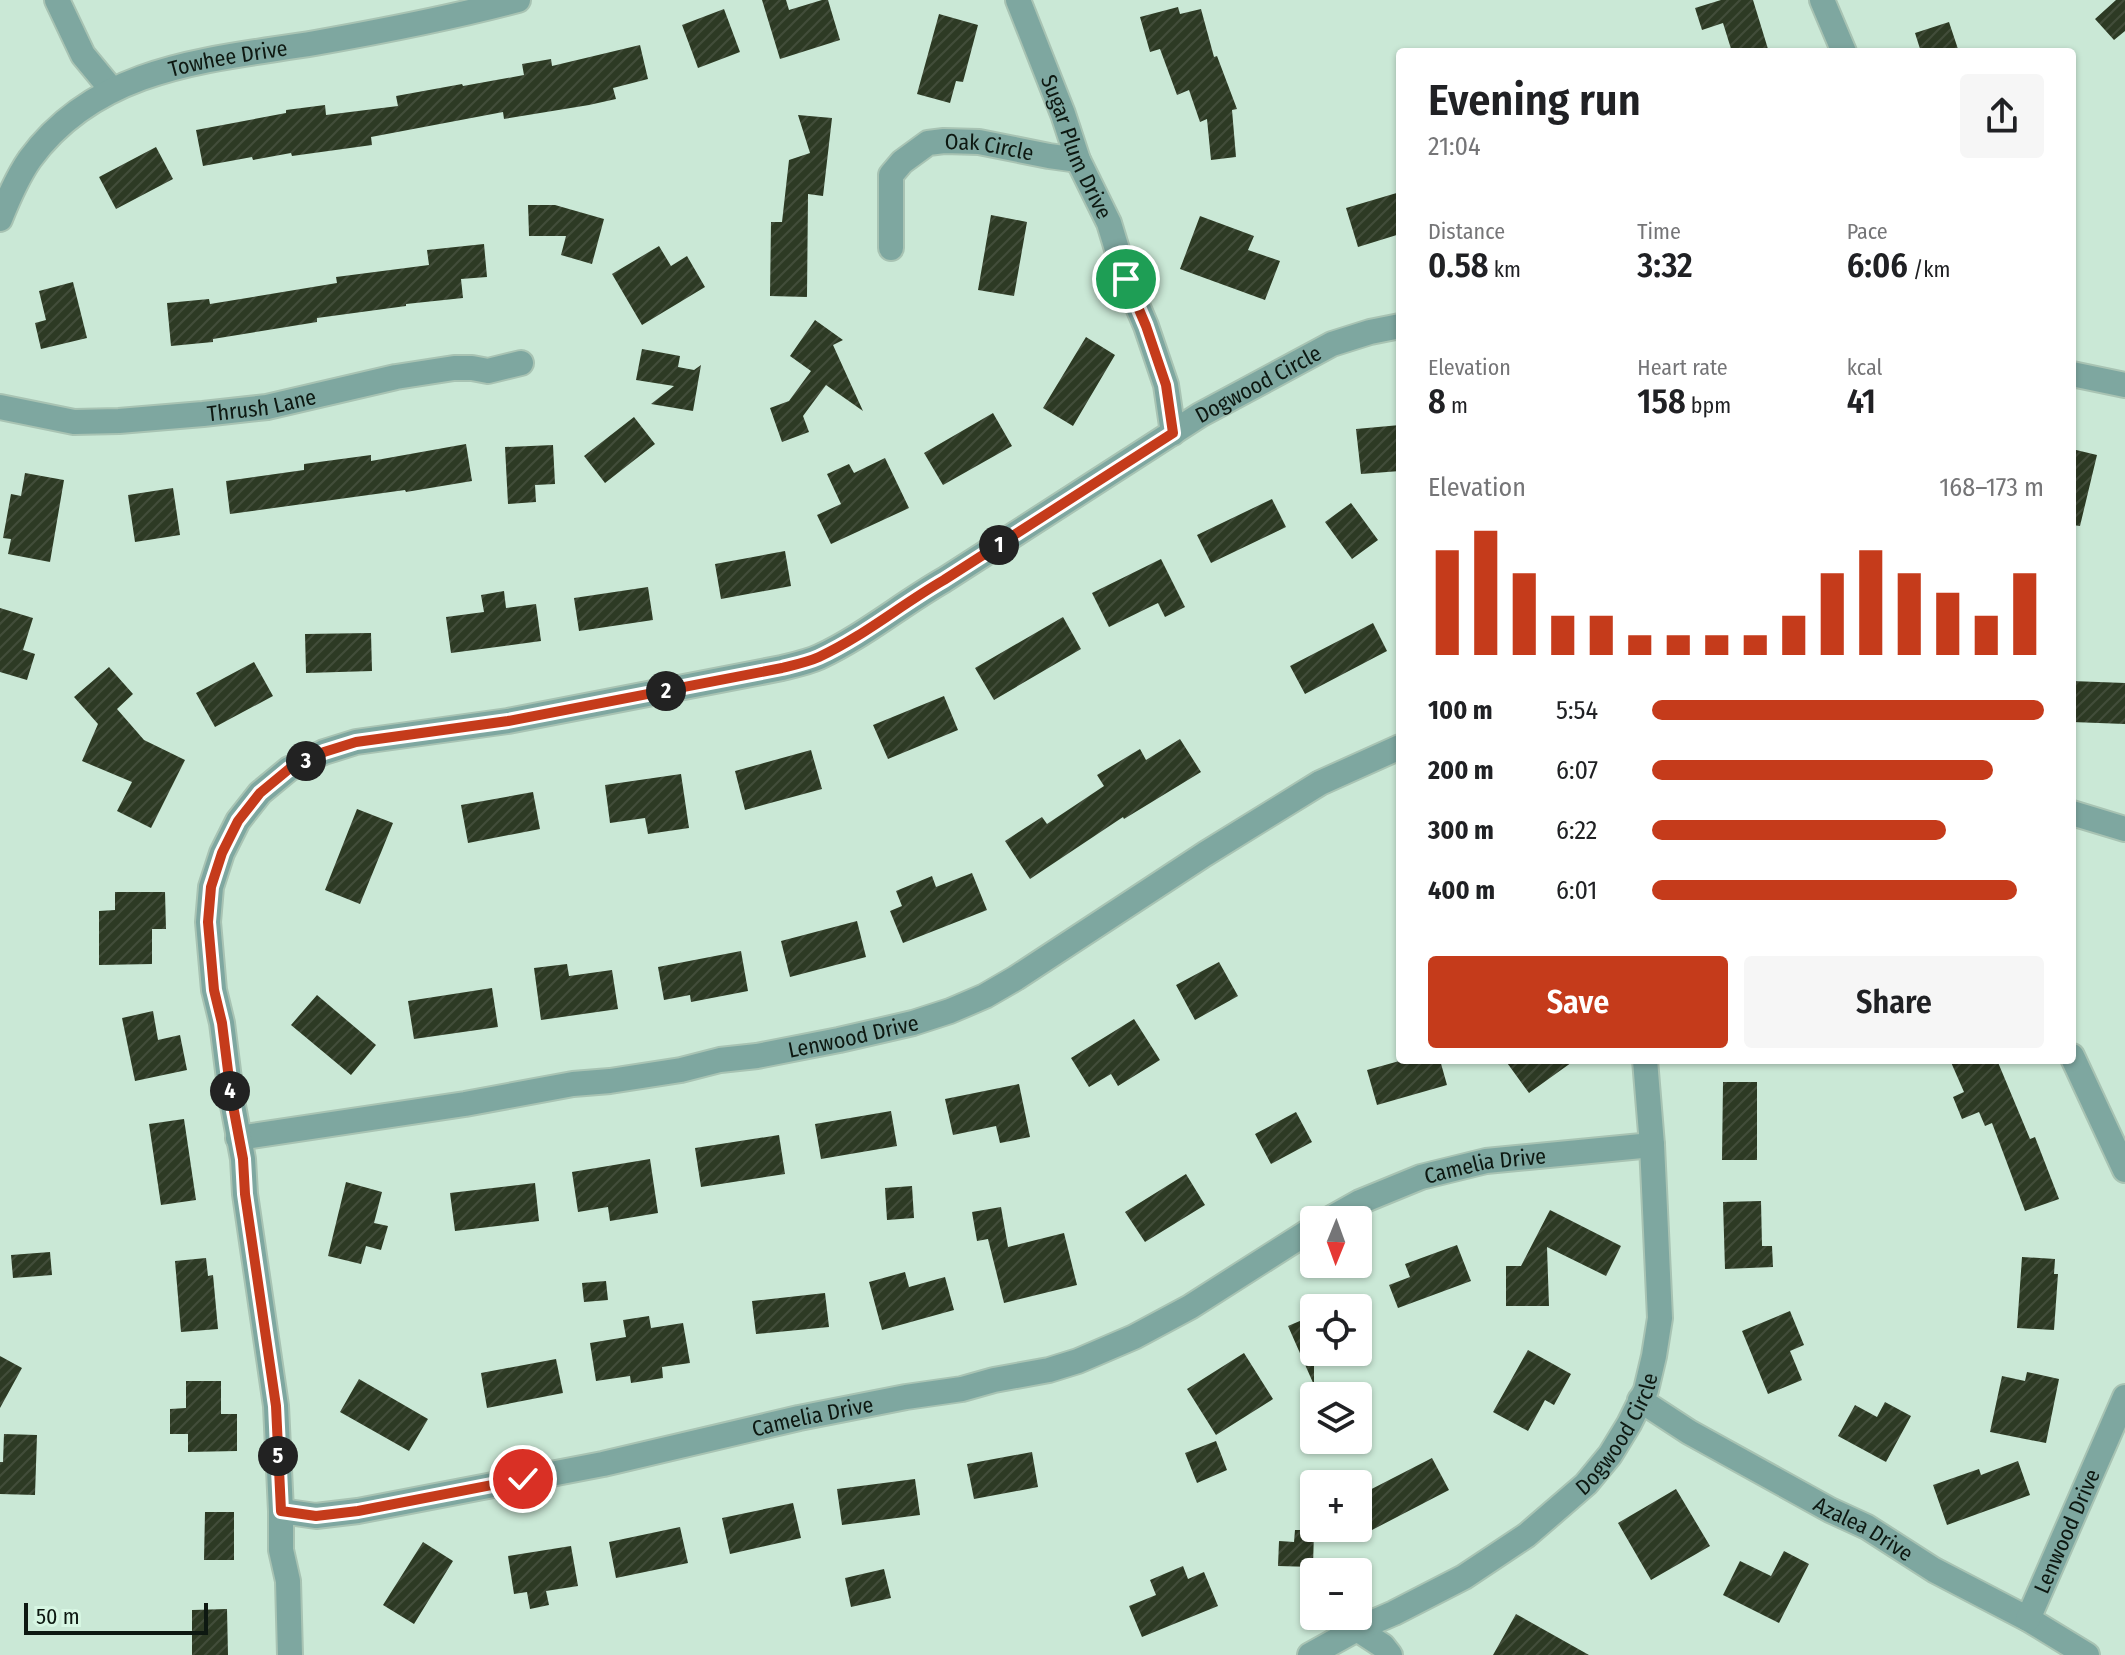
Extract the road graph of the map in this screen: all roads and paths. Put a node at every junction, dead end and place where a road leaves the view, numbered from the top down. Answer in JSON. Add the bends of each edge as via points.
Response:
{"nodes":[{"id":1,"x":57,"y":0,"type":"edge"},
{"id":2,"x":518,"y":0,"type":"edge"},
{"id":3,"x":1018,"y":0,"type":"edge"},
{"id":4,"x":1822,"y":0,"type":"edge"},
{"id":5,"x":1842,"y":48,"type":"edge"},
{"id":6,"x":112,"y":90,"type":"junction"},
{"id":7,"x":1078,"y":160,"type":"junction"},
{"id":8,"x":0,"y":219,"type":"edge"},
{"id":9,"x":891,"y":248,"type":"dead end"},
{"id":10,"x":1396,"y":327,"type":"edge"},
{"id":11,"x":521,"y":363,"type":"dead end"},
{"id":12,"x":2076,"y":375,"type":"edge"},
{"id":13,"x":2125,"y":385,"type":"edge"},
{"id":14,"x":0,"y":407,"type":"edge"},
{"id":15,"x":1173,"y":433,"type":"junction"},
{"id":16,"x":1396,"y":749,"type":"edge"},
{"id":17,"x":2076,"y":814,"type":"edge"},
{"id":18,"x":2125,"y":829,"type":"edge"},
{"id":19,"x":1645,"y":1064,"type":"edge"},
{"id":20,"x":2076,"y":1064,"type":"edge"},
{"id":21,"x":238,"y":1138,"type":"junction"},
{"id":22,"x":1652,"y":1145,"type":"junction"},
{"id":23,"x":2125,"y":1170,"type":"edge"},
{"id":24,"x":1353,"y":1206,"type":"edge"},
{"id":25,"x":1300,"y":1237,"type":"edge"},
{"id":26,"x":2125,"y":1397,"type":"edge"},
{"id":27,"x":1640,"y":1400,"type":"junction"},
{"id":28,"x":281,"y":1511,"type":"junction"},
{"id":29,"x":2028,"y":1619,"type":"junction"},
{"id":30,"x":1372,"y":1623,"type":"edge"},
{"id":31,"x":1355,"y":1630,"type":"edge"},
{"id":32,"x":1359,"y":1630,"type":"edge"},
{"id":33,"x":290,"y":1655,"type":"edge"},
{"id":34,"x":1310,"y":1655,"type":"edge"},
{"id":35,"x":1390,"y":1655,"type":"edge"},
{"id":36,"x":2087,"y":1655,"type":"edge"}],
"edges":[{"from":1,"to":6,"type":"street","via":[[83,55]]},
{"from":2,"to":6,"type":"street","name":"Towhee Drive","via":[[449,18],[191,63]]},
{"from":3,"to":7,"type":"street","name":"Sugar Plum Drive"},
{"from":4,"to":5,"type":"street"},
{"from":6,"to":8,"type":"street","name":"Towhee Drive","via":[[75,114],[29,160]]},
{"from":7,"to":9,"type":"street","name":"Oak Circle","via":[[979,142],[928,143],[891,175]]},
{"from":7,"to":15,"type":"street","name":"Sugar Plum Drive","via":[[1109,223],[1146,326],[1166,385]]},
{"from":10,"to":15,"type":"street","name":"Dogwood Circle","via":[[1332,344]]},
{"from":11,"to":14,"type":"street","name":"Thrush Lane","via":[[488,371],[454,368],[396,377],[267,407],[203,414],[74,422]]},
{"from":12,"to":13,"type":"street"},
{"from":15,"to":21,"type":"street","name":"Dogwood Circle","via":[[817,658],[508,721],[356,742],[289,769],[238,821],[211,887],[208,922],[214,990]]},
{"from":16,"to":21,"type":"street","name":"Lenwood Drive","via":[[1320,783],[1016,978],[950,1011],[839,1040],[681,1070]]},
{"from":17,"to":18,"type":"street"},
{"from":19,"to":22,"type":"street","name":"Dogwood Circle"},
{"from":20,"to":23,"type":"street"},
{"from":21,"to":28,"type":"street","name":"Dogwood Circle","via":[[276,1406]]},
{"from":22,"to":24,"type":"street","name":"Camelia Drive","via":[[1486,1161],[1421,1177]]},
{"from":22,"to":27,"type":"street","name":"Dogwood Circle","via":[[1660,1318]]},
{"from":25,"to":28,"type":"street","name":"Camelia Drive","via":[[1134,1337],[1049,1370],[358,1511],[316,1516]]},
{"from":26,"to":29,"type":"street","name":"Lenwood Drive"},
{"from":27,"to":29,"type":"street","name":"Azalea Drive"},
{"from":27,"to":30,"type":"street","name":"Dogwood Circle","via":[[1610,1455],[1586,1484],[1527,1535],[1464,1577]]},
{"from":28,"to":33,"type":"street","name":"Dogwood Circle"},
{"from":29,"to":36,"type":"street","name":"Azalea Drive"},
{"from":31,"to":34,"type":"street","name":"Dogwood Circle"},
{"from":32,"to":35,"type":"street"}]}
